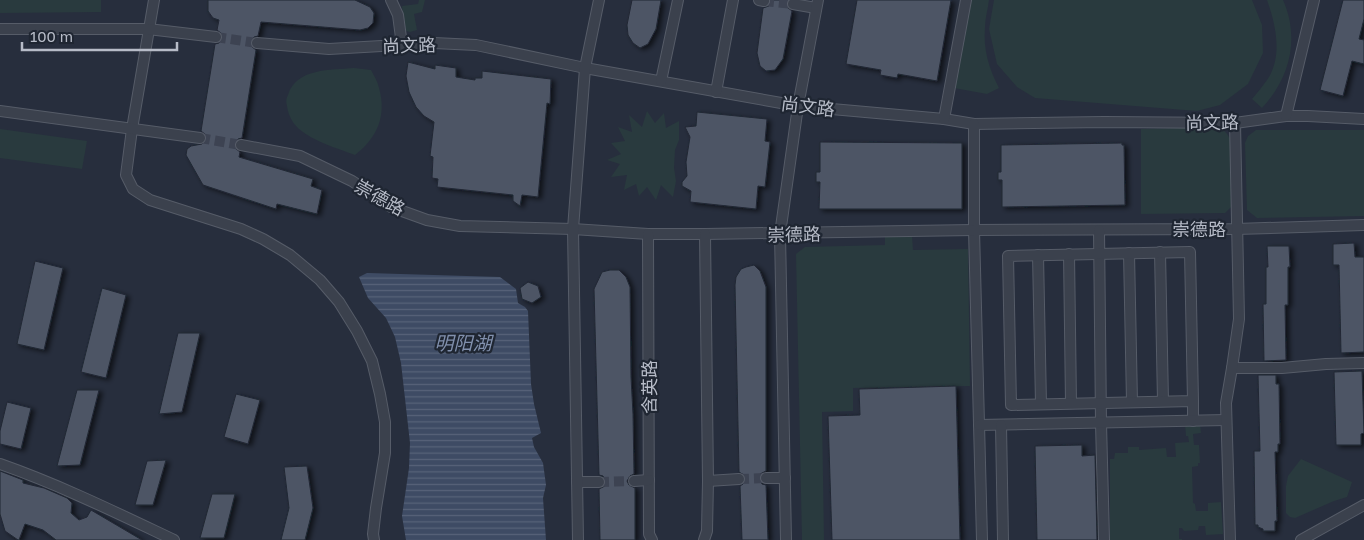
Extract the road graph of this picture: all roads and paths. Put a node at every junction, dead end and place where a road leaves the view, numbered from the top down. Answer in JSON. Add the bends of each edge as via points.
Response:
{"nodes":[{"id":1,"x":154,"y":0,"type":"edge"},
{"id":2,"x":391,"y":0,"type":"edge"},
{"id":3,"x":599,"y":0,"type":"edge"},
{"id":4,"x":678,"y":0,"type":"edge"},
{"id":5,"x":733,"y":0,"type":"edge"},
{"id":6,"x":966,"y":0,"type":"edge"},
{"id":7,"x":1314,"y":0,"type":"edge"},
{"id":8,"x":794,"y":4,"type":"dead end"},
{"id":9,"x":817,"y":4,"type":"edge"},
{"id":10,"x":0,"y":29,"type":"edge"},
{"id":11,"x":148,"y":29,"type":"junction"},
{"id":12,"x":216,"y":37,"type":"tunnel mouth"},
{"id":13,"x":257,"y":43,"type":"tunnel mouth"},
{"id":14,"x":402,"y":45,"type":"junction"},
{"id":15,"x":585,"y":68,"type":"junction"},
{"id":16,"x":660,"y":81,"type":"junction"},
{"id":17,"x":716,"y":92,"type":"junction"},
{"id":18,"x":798,"y":106,"type":"junction"},
{"id":19,"x":0,"y":111,"type":"edge"},
{"id":20,"x":1286,"y":116,"type":"junction"},
{"id":21,"x":944,"y":119,"type":"junction"},
{"id":22,"x":1364,"y":120,"type":"edge"},
{"id":23,"x":1235,"y":123,"type":"junction"},
{"id":24,"x":974,"y":124,"type":"junction"},
{"id":25,"x":132,"y":129,"type":"junction"},
{"id":26,"x":200,"y":138,"type":"tunnel mouth"},
{"id":27,"x":241,"y":145,"type":"tunnel mouth"},
{"id":28,"x":1364,"y":225,"type":"edge"},
{"id":29,"x":573,"y":229,"type":"junction"},
{"id":30,"x":1236,"y":229,"type":"junction"},
{"id":31,"x":974,"y":230,"type":"junction"},
{"id":32,"x":1100,"y":230,"type":"junction"},
{"id":33,"x":648,"y":234,"type":"junction"},
{"id":34,"x":705,"y":234,"type":"junction"},
{"id":35,"x":780,"y":234,"type":"junction"},
{"id":36,"x":1160,"y":252,"type":"junction"},
{"id":37,"x":1129,"y":253,"type":"junction"},
{"id":38,"x":1069,"y":254,"type":"junction"},
{"id":39,"x":1100,"y":254,"type":"junction"},
{"id":40,"x":1038,"y":255,"type":"junction"},
{"id":41,"x":1364,"y":363,"type":"edge"},
{"id":42,"x":1232,"y":368,"type":"junction"},
{"id":43,"x":1163,"y":401,"type":"junction"},
{"id":44,"x":1193,"y":401,"type":"junction"},
{"id":45,"x":1132,"y":402,"type":"junction"},
{"id":46,"x":1101,"y":403,"type":"junction"},
{"id":47,"x":1041,"y":404,"type":"junction"},
{"id":48,"x":1071,"y":404,"type":"junction"},
{"id":49,"x":1226,"y":420,"type":"junction"},
{"id":50,"x":1193,"y":421,"type":"junction"},
{"id":51,"x":1101,"y":423,"type":"junction"},
{"id":52,"x":1001,"y":424,"type":"junction"},
{"id":53,"x":979,"y":425,"type":"junction"},
{"id":54,"x":0,"y":464,"type":"edge"},
{"id":55,"x":766,"y":478,"type":"tunnel mouth"},
{"id":56,"x":785,"y":478,"type":"junction"},
{"id":57,"x":649,"y":480,"type":"junction"},
{"id":58,"x":739,"y":480,"type":"tunnel mouth"},
{"id":59,"x":634,"y":481,"type":"tunnel mouth"},
{"id":60,"x":708,"y":481,"type":"junction"},
{"id":61,"x":577,"y":482,"type":"junction"},
{"id":62,"x":599,"y":482,"type":"tunnel mouth"},
{"id":63,"x":1364,"y":505,"type":"edge"},
{"id":64,"x":174,"y":540,"type":"edge"},
{"id":65,"x":374,"y":540,"type":"edge"},
{"id":66,"x":578,"y":540,"type":"edge"},
{"id":67,"x":652,"y":540,"type":"edge"},
{"id":68,"x":704,"y":540,"type":"edge"},
{"id":69,"x":786,"y":540,"type":"edge"},
{"id":70,"x":982,"y":540,"type":"edge"},
{"id":71,"x":1003,"y":540,"type":"edge"},
{"id":72,"x":1104,"y":540,"type":"edge"},
{"id":73,"x":1230,"y":540,"type":"edge"},
{"id":74,"x":1301,"y":540,"type":"edge"}],
"edges":[{"from":1,"to":11,"type":"street"},
{"from":2,"to":14,"type":"street","via":[[398,15]]},
{"from":3,"to":15,"type":"street"},
{"from":4,"to":16,"type":"street"},
{"from":5,"to":17,"type":"street"},
{"from":6,"to":21,"type":"street"},
{"from":7,"to":20,"type":"street"},
{"from":8,"to":9,"type":"street"},
{"from":9,"to":18,"type":"street"},
{"from":10,"to":11,"type":"street"},
{"from":11,"to":12,"type":"street"},
{"from":11,"to":25,"type":"street"},
{"from":13,"to":14,"type":"street","name":"尚文路","via":[[329,49]]},
{"from":14,"to":15,"type":"street","name":"尚文路","via":[[476,46]]},
{"from":15,"to":16,"type":"street","name":"尚文路"},
{"from":15,"to":29,"type":"street"},
{"from":16,"to":17,"type":"street","name":"尚文路"},
{"from":17,"to":18,"type":"street","name":"尚文路"},
{"from":18,"to":21,"type":"street","name":"尚文路"},
{"from":18,"to":35,"type":"street"},
{"from":19,"to":25,"type":"street"},
{"from":20,"to":22,"type":"street","name":"尚文路"},
{"from":20,"to":23,"type":"street","name":"尚文路"},
{"from":21,"to":24,"type":"street","name":"尚文路"},
{"from":23,"to":24,"type":"street","name":"尚文路"},
{"from":23,"to":30,"type":"street"},
{"from":24,"to":31,"type":"street"},
{"from":25,"to":26,"type":"street"},
{"from":25,"to":65,"type":"street","via":[[126,175],[133,189],[150,200],[241,229],[290,255],[320,280],[339,302],[357,332],[372,361],[385,422],[385,453]]},
{"from":27,"to":29,"type":"street","name":"崇德路","via":[[300,156],[352,181],[391,207],[427,220],[460,226]]},
{"from":28,"to":30,"type":"street","name":"崇德路"},
{"from":29,"to":33,"type":"street","name":"崇德路"},
{"from":29,"to":61,"type":"street"},
{"from":30,"to":32,"type":"street","name":"崇德路"},
{"from":30,"to":42,"type":"street","via":[[1239,319]]},
{"from":31,"to":32,"type":"street","name":"崇德路"},
{"from":31,"to":35,"type":"street","name":"崇德路"},
{"from":31,"to":53,"type":"street"},
{"from":32,"to":39,"type":"street"},
{"from":33,"to":34,"type":"street","name":"崇德路"},
{"from":33,"to":57,"type":"street","name":"含英路"},
{"from":34,"to":35,"type":"street","name":"崇德路"},
{"from":34,"to":60,"type":"street"},
{"from":35,"to":56,"type":"street"},
{"from":36,"to":37,"type":"street"},
{"from":36,"to":43,"type":"street"},
{"from":36,"to":44,"type":"street","via":[[1190,252]]},
{"from":37,"to":39,"type":"street"},
{"from":37,"to":45,"type":"street"},
{"from":38,"to":39,"type":"street"},
{"from":38,"to":40,"type":"street"},
{"from":38,"to":48,"type":"street"},
{"from":39,"to":46,"type":"street"},
{"from":40,"to":47,"type":"street"},
{"from":40,"to":47,"type":"street","via":[[1008,256],[1011,405]]},
{"from":41,"to":42,"type":"street"},
{"from":42,"to":49,"type":"street"},
{"from":43,"to":44,"type":"street"},
{"from":43,"to":45,"type":"street"},
{"from":44,"to":50,"type":"street"},
{"from":45,"to":46,"type":"street"},
{"from":46,"to":48,"type":"street"},
{"from":46,"to":51,"type":"street"},
{"from":47,"to":48,"type":"street"},
{"from":49,"to":50,"type":"street"},
{"from":49,"to":73,"type":"street"},
{"from":50,"to":51,"type":"street"},
{"from":51,"to":52,"type":"street"},
{"from":51,"to":72,"type":"street"},
{"from":52,"to":53,"type":"street"},
{"from":52,"to":71,"type":"street"},
{"from":53,"to":70,"type":"street"},
{"from":54,"to":64,"type":"street","via":[[86,498]]},
{"from":55,"to":56,"type":"street"},
{"from":56,"to":69,"type":"street"},
{"from":57,"to":59,"type":"street"},
{"from":57,"to":67,"type":"street","name":"含英路","via":[[649,534]]},
{"from":58,"to":60,"type":"street"},
{"from":60,"to":68,"type":"street"},
{"from":61,"to":62,"type":"street"},
{"from":61,"to":66,"type":"street"},
{"from":63,"to":74,"type":"street"}]}
